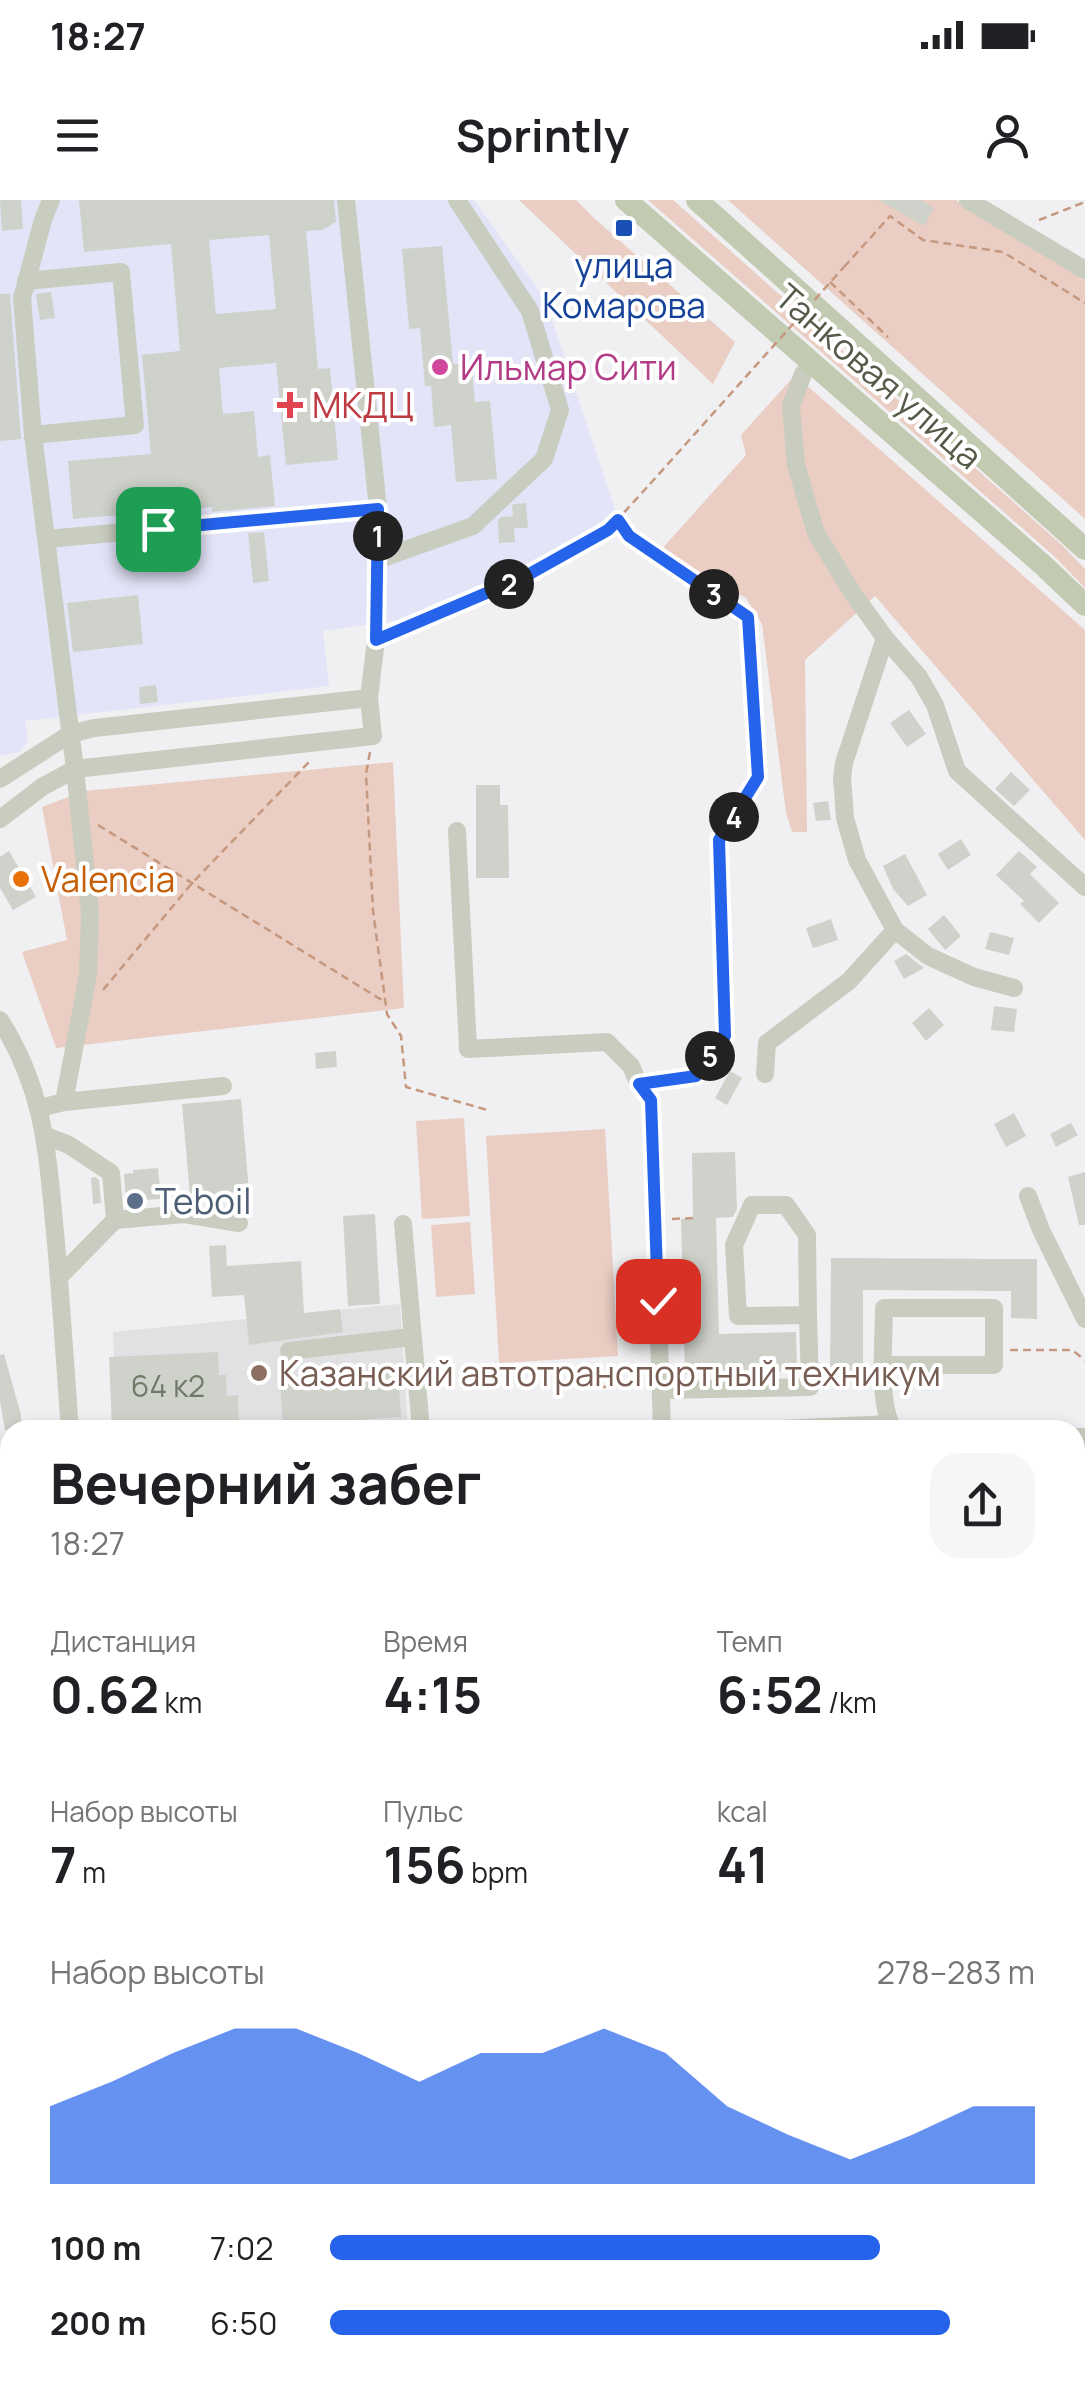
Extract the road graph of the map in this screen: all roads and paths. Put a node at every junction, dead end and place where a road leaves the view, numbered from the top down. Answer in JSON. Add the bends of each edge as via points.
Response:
{"nodes":[{"id":1,"x":51,"y":200,"type":"edge"},
{"id":2,"x":346,"y":200,"type":"edge"},
{"id":3,"x":457,"y":200,"type":"edge"},
{"id":4,"x":626,"y":200,"type":"edge"},
{"id":5,"x":697,"y":200,"type":"edge"},
{"id":6,"x":968,"y":200,"type":"edge"},
{"id":7,"x":997,"y":207,"type":"edge"},
{"id":8,"x":1083,"y":264,"type":"edge"},
{"id":9,"x":26,"y":281,"type":"junction"},
{"id":10,"x":830,"y":282,"type":"junction"},
{"id":11,"x":1085,"y":303,"type":"edge"},
{"id":12,"x":888,"y":337,"type":"dead end"},
{"id":13,"x":812,"y":363,"type":"junction"},
{"id":14,"x":33,"y":435,"type":"junction"},
{"id":15,"x":378,"y":509,"type":"junction"},
{"id":16,"x":618,"y":520,"type":"junction"},
{"id":17,"x":47,"y":539,"type":"junction"},
{"id":18,"x":1085,"y":550,"type":"edge"},
{"id":19,"x":378,"y":560,"type":"junction"},
{"id":20,"x":1085,"y":605,"type":"edge"},
{"id":21,"x":885,"y":638,"type":"junction"},
{"id":22,"x":376,"y":640,"type":"junction"},
{"id":23,"x":368,"y":698,"type":"junction"},
{"id":24,"x":70,"y":734,"type":"junction"},
{"id":25,"x":373,"y":736,"type":"junction"},
{"id":26,"x":330,"y":741,"type":"junction"},
{"id":27,"x":75,"y":769,"type":"junction"},
{"id":28,"x":0,"y":779,"type":"edge"},
{"id":29,"x":80,"y":814,"type":"junction"},
{"id":30,"x":0,"y":820,"type":"edge"},
{"id":31,"x":456,"y":832,"type":"dead end"},
{"id":32,"x":193,"y":882,"type":"junction"},
{"id":33,"x":1085,"y":887,"type":"edge"},
{"id":34,"x":895,"y":930,"type":"junction"},
{"id":35,"x":105,"y":988,"type":"dead end"},
{"id":36,"x":1014,"y":988,"type":"dead end"},
{"id":37,"x":386,"y":1002,"type":"junction"},
{"id":38,"x":0,"y":1020,"type":"edge"},
{"id":39,"x":765,"y":1074,"type":"dead end"},
{"id":40,"x":639,"y":1084,"type":"junction"},
{"id":41,"x":223,"y":1086,"type":"dead end"},
{"id":42,"x":64,"y":1102,"type":"junction"},
{"id":43,"x":40,"y":1108,"type":"junction"},
{"id":44,"x":490,"y":1111,"type":"dead end"},
{"id":45,"x":46,"y":1136,"type":"junction"},
{"id":46,"x":1028,"y":1196,"type":"dead end"},
{"id":47,"x":693,"y":1218,"type":"dead end"},
{"id":48,"x":115,"y":1220,"type":"junction"},
{"id":49,"x":655,"y":1220,"type":"junction"},
{"id":50,"x":239,"y":1223,"type":"dead end"},
{"id":51,"x":403,"y":1224,"type":"dead end"},
{"id":52,"x":59,"y":1277,"type":"junction"},
{"id":53,"x":808,"y":1315,"type":"junction"},
{"id":54,"x":1085,"y":1320,"type":"edge"},
{"id":55,"x":412,"y":1336,"type":"junction"},
{"id":56,"x":994,"y":1350,"type":"junction"},
{"id":57,"x":290,"y":1352,"type":"dead end"},
{"id":58,"x":1085,"y":1360,"type":"edge"},
{"id":59,"x":884,"y":1365,"type":"junction"},
{"id":60,"x":661,"y":1386,"type":"junction"},
{"id":61,"x":603,"y":1387,"type":"dead end"},
{"id":62,"x":69,"y":1420,"type":"edge"},
{"id":63,"x":420,"y":1420,"type":"edge"},
{"id":64,"x":662,"y":1420,"type":"edge"},
{"id":65,"x":890,"y":1420,"type":"edge"}],
"edges":[{"from":1,"to":9,"type":"street"},
{"from":2,"to":15,"type":"street"},
{"from":3,"to":19,"type":"street","via":[[530,311],[560,410],[544,459],[473,526]]},
{"from":4,"to":13,"type":"main road","name":"Танковая улица"},
{"from":5,"to":18,"type":"main road","name":"Танковая улица"},
{"from":6,"to":7,"type":"street"},
{"from":7,"to":8,"type":"street"},
{"from":9,"to":14,"type":"street"},
{"from":9,"to":14,"type":"street","via":[[121,272],[136,426]]},
{"from":10,"to":11,"type":"path","bridge":true,"via":[[890,216],[924,240],[1003,252]]},
{"from":10,"to":12,"type":"path"},
{"from":10,"to":16,"type":"path","bridge":true},
{"from":13,"to":20,"type":"main road","name":"Танковая улица"},
{"from":13,"to":21,"type":"street","via":[[791,406],[796,465],[816,533]]},
{"from":14,"to":17,"type":"street"},
{"from":15,"to":17,"type":"street"},
{"from":15,"to":19,"type":"street"},
{"from":16,"to":22,"type":"path","via":[[524,577]]},
{"from":16,"to":40,"type":"path","via":[[629,536],[748,617],[758,777],[719,840],[725,1036],[696,1076]]},
{"from":17,"to":24,"type":"street"},
{"from":19,"to":22,"type":"street"},
{"from":21,"to":33,"type":"street","via":[[927,691],[957,771]]},
{"from":21,"to":34,"type":"street","via":[[842,778],[857,860]]},
{"from":22,"to":23,"type":"street"},
{"from":23,"to":24,"type":"street"},
{"from":23,"to":25,"type":"street"},
{"from":24,"to":27,"type":"street"},
{"from":24,"to":28,"type":"street"},
{"from":25,"to":26,"type":"street"},
{"from":25,"to":37,"type":"path","via":[[366,774]]},
{"from":26,"to":27,"type":"street"},
{"from":26,"to":32,"type":"path"},
{"from":27,"to":29,"type":"street"},
{"from":27,"to":30,"type":"street"},
{"from":29,"to":32,"type":"path"},
{"from":29,"to":42,"type":"street","via":[[90,913],[88,975]]},
{"from":31,"to":40,"type":"street","via":[[468,1049],[606,1042]]},
{"from":32,"to":35,"type":"path"},
{"from":32,"to":37,"type":"path"},
{"from":34,"to":36,"type":"street","via":[[928,956]]},
{"from":34,"to":39,"type":"street","via":[[849,981],[768,1044]]},
{"from":37,"to":44,"type":"path","via":[[401,1036],[406,1087]]},
{"from":38,"to":43,"type":"street"},
{"from":40,"to":49,"type":"street","via":[[651,1100]]},
{"from":41,"to":42,"type":"street"},
{"from":42,"to":43,"type":"street"},
{"from":43,"to":45,"type":"street"},
{"from":45,"to":48,"type":"street","via":[[111,1173]]},
{"from":45,"to":52,"type":"street"},
{"from":46,"to":54,"type":"street"},
{"from":47,"to":49,"type":"path"},
{"from":48,"to":50,"type":"street","via":[[184,1214]]},
{"from":48,"to":52,"type":"street"},
{"from":49,"to":60,"type":"street"},
{"from":51,"to":55,"type":"street"},
{"from":52,"to":62,"type":"street"},
{"from":53,"to":53,"type":"street","via":[[807,1234],[786,1205],[752,1205],[734,1245],[738,1316]]},
{"from":53,"to":60,"type":"street","via":[[810,1387]]},
{"from":55,"to":57,"type":"street"},
{"from":55,"to":63,"type":"street"},
{"from":56,"to":58,"type":"path","via":[[1072,1350]]},
{"from":56,"to":59,"type":"street","via":[[994,1365]]},
{"from":56,"to":59,"type":"street","via":[[994,1308],[884,1308]]},
{"from":59,"to":65,"type":"street"},
{"from":60,"to":61,"type":"path"},
{"from":60,"to":64,"type":"street"}]}
